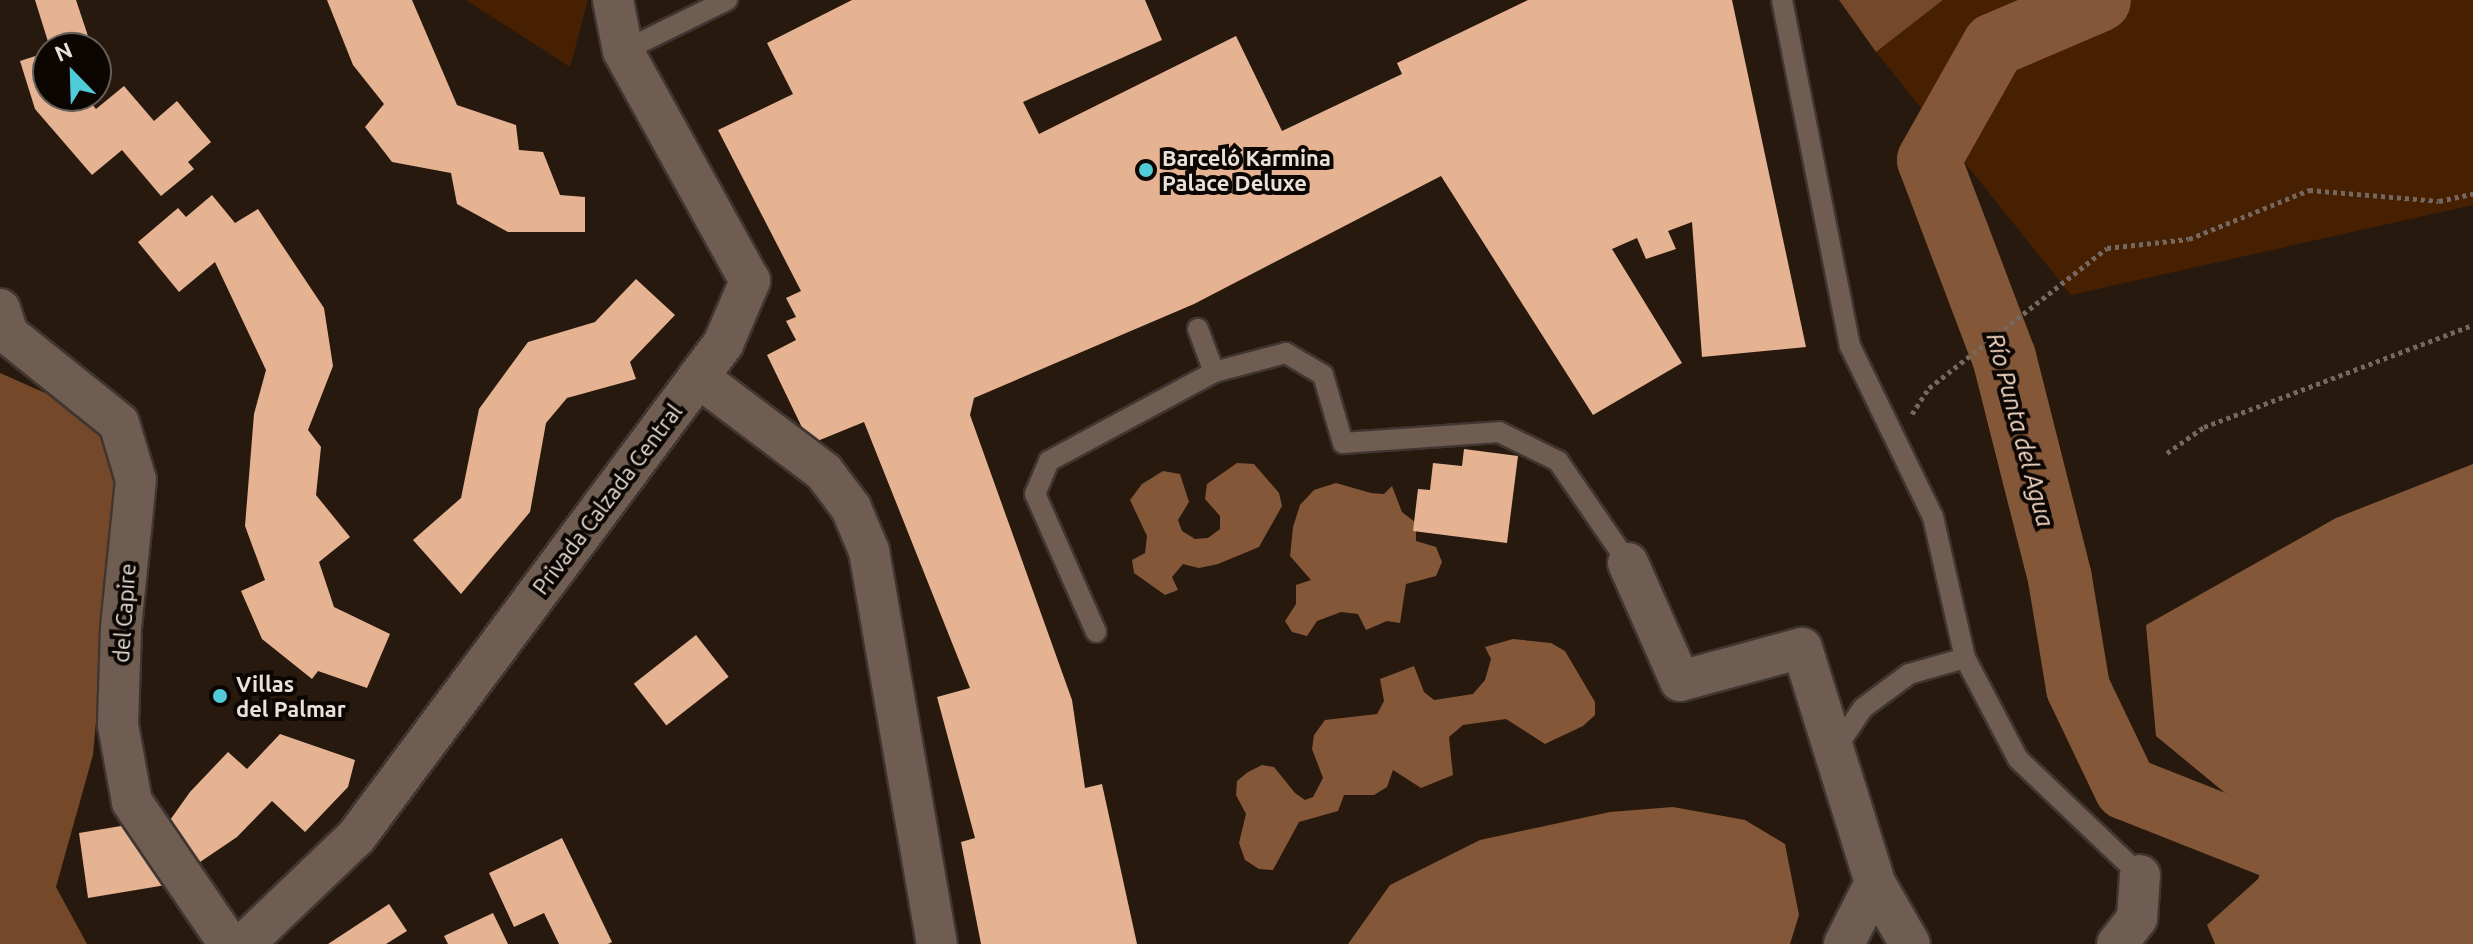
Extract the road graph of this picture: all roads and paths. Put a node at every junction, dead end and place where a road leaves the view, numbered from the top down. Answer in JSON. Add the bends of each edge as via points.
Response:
{"nodes":[{"id":1,"x":613,"y":0,"type":"edge"},
{"id":2,"x":727,"y":0,"type":"edge"},
{"id":3,"x":1782,"y":0,"type":"edge"},
{"id":4,"x":623,"y":51,"type":"junction"},
{"id":5,"x":2473,"y":194,"type":"edge"},
{"id":6,"x":0,"y":309,"type":"edge"},
{"id":7,"x":2473,"y":325,"type":"edge"},
{"id":8,"x":1198,"y":329,"type":"dead end"},
{"id":9,"x":1214,"y":372,"type":"junction"},
{"id":10,"x":698,"y":377,"type":"junction"},
{"id":11,"x":1929,"y":388,"type":"dead end"},
{"id":12,"x":2167,"y":453,"type":"dead end"},
{"id":13,"x":1628,"y":563,"type":"joint"},
{"id":14,"x":1096,"y":632,"type":"dead end"},
{"id":15,"x":1965,"y":658,"type":"junction"},
{"id":16,"x":1834,"y":752,"type":"junction"},
{"id":17,"x":2140,"y":875,"type":"joint"},
{"id":18,"x":1875,"y":883,"type":"junction"},
{"id":19,"x":229,"y":944,"type":"edge"},
{"id":20,"x":244,"y":944,"type":"edge"},
{"id":21,"x":937,"y":944,"type":"edge"},
{"id":22,"x":1844,"y":944,"type":"edge"},
{"id":23,"x":1910,"y":944,"type":"edge"},
{"id":24,"x":2117,"y":944,"type":"edge"}],
"edges":[{"from":1,"to":4,"type":"street","name":"Privada Calzada Central"},
{"from":2,"to":4,"type":"lane"},
{"from":3,"to":15,"type":"lane","via":[[1850,346],[1933,517]]},
{"from":4,"to":10,"type":"street","name":"Privada Calzada Central","via":[[750,281],[723,344]]},
{"from":5,"to":11,"type":"path","via":[[2439,201],[2309,190],[2189,239],[2102,252]]},
{"from":6,"to":19,"type":"street","name":"del Capire","via":[[8,334],[119,423],[136,480],[121,628],[118,725],[132,802]]},
{"from":7,"to":12,"type":"path","via":[[2204,427]]},
{"from":8,"to":9,"type":"lane"},
{"from":9,"to":13,"type":"lane","via":[[1286,353],[1323,375],[1343,443],[1499,432],[1558,461]]},
{"from":9,"to":14,"type":"lane","via":[[1049,461],[1035,494]]},
{"from":10,"to":20,"type":"street","name":"Privada Calzada Central","via":[[356,837]]},
{"from":10,"to":21,"type":"street","via":[[824,472],[851,508],[869,551]]},
{"from":13,"to":16,"type":"street","via":[[1680,681],[1802,648]]},
{"from":15,"to":16,"type":"lane","via":[[1909,674],[1863,708]]},
{"from":15,"to":17,"type":"lane","via":[[2018,759]]},
{"from":16,"to":18,"type":"street"},
{"from":17,"to":24,"type":"street","via":[[2137,918]]},
{"from":18,"to":22,"type":"street"},
{"from":18,"to":23,"type":"street"}]}
